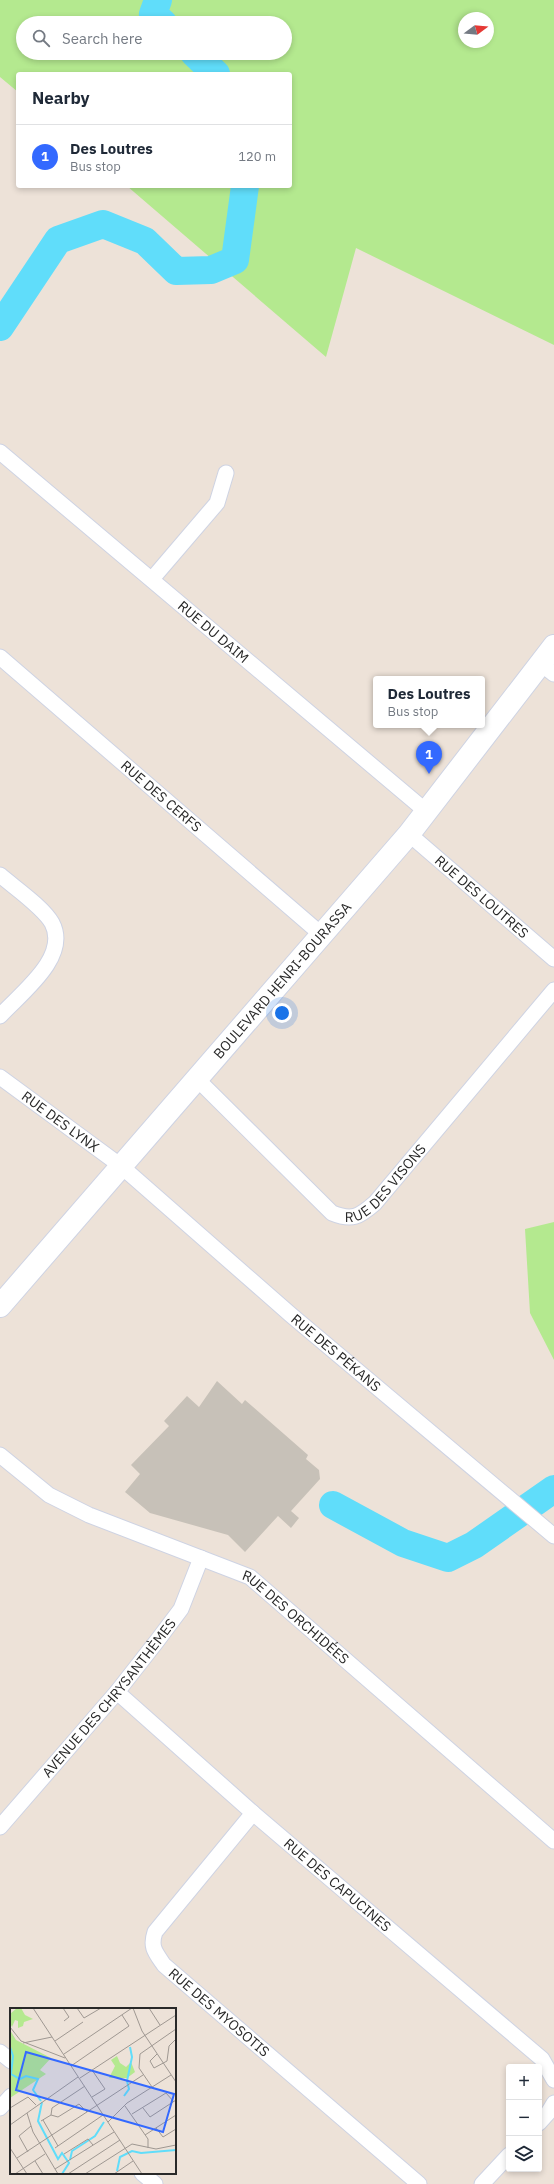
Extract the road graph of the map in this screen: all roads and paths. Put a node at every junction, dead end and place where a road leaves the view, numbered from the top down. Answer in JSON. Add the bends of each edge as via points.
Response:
{"nodes":[{"id":1,"x":0,"y":452,"type":"edge"},
{"id":2,"x":226,"y":473,"type":"dead end"},
{"id":3,"x":152,"y":580,"type":"junction"},
{"id":4,"x":554,"y":646,"type":"edge"},
{"id":5,"x":0,"y":657,"type":"edge"},
{"id":6,"x":547,"y":669,"type":"edge"},
{"id":7,"x":427,"y":812,"type":"junction"},
{"id":8,"x":410,"y":834,"type":"junction"},
{"id":9,"x":0,"y":875,"type":"edge"},
{"id":10,"x":322,"y":935,"type":"junction"},
{"id":11,"x":554,"y":959,"type":"edge"},
{"id":12,"x":554,"y":990,"type":"edge"},
{"id":13,"x":0,"y":1016,"type":"edge"},
{"id":14,"x":0,"y":1077,"type":"edge"},
{"id":15,"x":197,"y":1079,"type":"junction"},
{"id":16,"x":121,"y":1166,"type":"junction"},
{"id":17,"x":0,"y":1306,"type":"edge"},
{"id":18,"x":0,"y":1455,"type":"edge"},
{"id":19,"x":554,"y":1536,"type":"edge"},
{"id":20,"x":201,"y":1558,"type":"junction"},
{"id":21,"x":117,"y":1692,"type":"junction"},
{"id":22,"x":253,"y":1813,"type":"junction"},
{"id":23,"x":0,"y":1827,"type":"edge"},
{"id":24,"x":554,"y":1841,"type":"edge"},
{"id":25,"x":0,"y":2052,"type":"edge"},
{"id":26,"x":10,"y":2060,"type":"edge"},
{"id":27,"x":554,"y":2080,"type":"edge"},
{"id":28,"x":10,"y":2097,"type":"edge"},
{"id":29,"x":554,"y":2103,"type":"edge"},
{"id":30,"x":0,"y":2108,"type":"edge"},
{"id":31,"x":542,"y":2120,"type":"edge"},
{"id":32,"x":506,"y":2158,"type":"edge"},
{"id":33,"x":143,"y":2174,"type":"edge"},
{"id":34,"x":155,"y":2184,"type":"edge"},
{"id":35,"x":419,"y":2184,"type":"edge"},
{"id":36,"x":482,"y":2184,"type":"edge"}],
"edges":[{"from":1,"to":3,"type":"street","name":"RUE DU DAIM"},
{"from":2,"to":3,"type":"street","via":[[217,503]]},
{"from":3,"to":7,"type":"street","name":"RUE DU DAIM"},
{"from":4,"to":6,"type":"main road","name":"BOULEVARD HENRI-BOURASSA"},
{"from":5,"to":10,"type":"street","name":"RUE DES CERFS"},
{"from":6,"to":7,"type":"main road","name":"BOULEVARD HENRI-BOURASSA"},
{"from":7,"to":8,"type":"main road","name":"BOULEVARD HENRI-BOURASSA"},
{"from":8,"to":10,"type":"main road","name":"BOULEVARD HENRI-BOURASSA"},
{"from":8,"to":11,"type":"street","name":"RUE DES LOUTRES"},
{"from":9,"to":13,"type":"street","via":[[52,922],[56,950],[49,964]]},
{"from":10,"to":15,"type":"main road","name":"BOULEVARD HENRI-BOURASSA"},
{"from":12,"to":15,"type":"street","name":"RUE DES VISONS","via":[[375,1203],[356,1217],[344,1218],[332,1213]]},
{"from":14,"to":16,"type":"street","name":"RUE DES LYNX"},
{"from":15,"to":16,"type":"main road","name":"BOULEVARD HENRI-BOURASSA"},
{"from":16,"to":17,"type":"main road","name":"BOULEVARD HENRI-BOURASSA"},
{"from":16,"to":19,"type":"street","name":"RUE DES PÉKANS","via":[[291,1315]]},
{"from":18,"to":20,"type":"street","name":"RUE DES ORCHIDÉES","via":[[49,1495],[101,1521]]},
{"from":20,"to":21,"type":"street","name":"AVENUE DES CHRYSANTHÈMES","via":[[180,1609]]},
{"from":20,"to":24,"type":"street","name":"RUE DES ORCHIDÉES","via":[[250,1577]]},
{"from":21,"to":22,"type":"street","name":"RUE DES CAPUCINES"},
{"from":21,"to":23,"type":"street","name":"AVENUE DES CHRYSANTHÈMES"},
{"from":22,"to":27,"type":"street","name":"RUE DES CAPUCINES","via":[[542,2059]]},
{"from":22,"to":35,"type":"street","name":"RUE DES MYOSOTIS","via":[[155,1932],[152,1942],[155,1953],[164,1964]]},
{"from":25,"to":26,"type":"street"},
{"from":28,"to":30,"type":"street"},
{"from":29,"to":31,"type":"street"},
{"from":32,"to":36,"type":"street"},
{"from":33,"to":34,"type":"street"}]}
